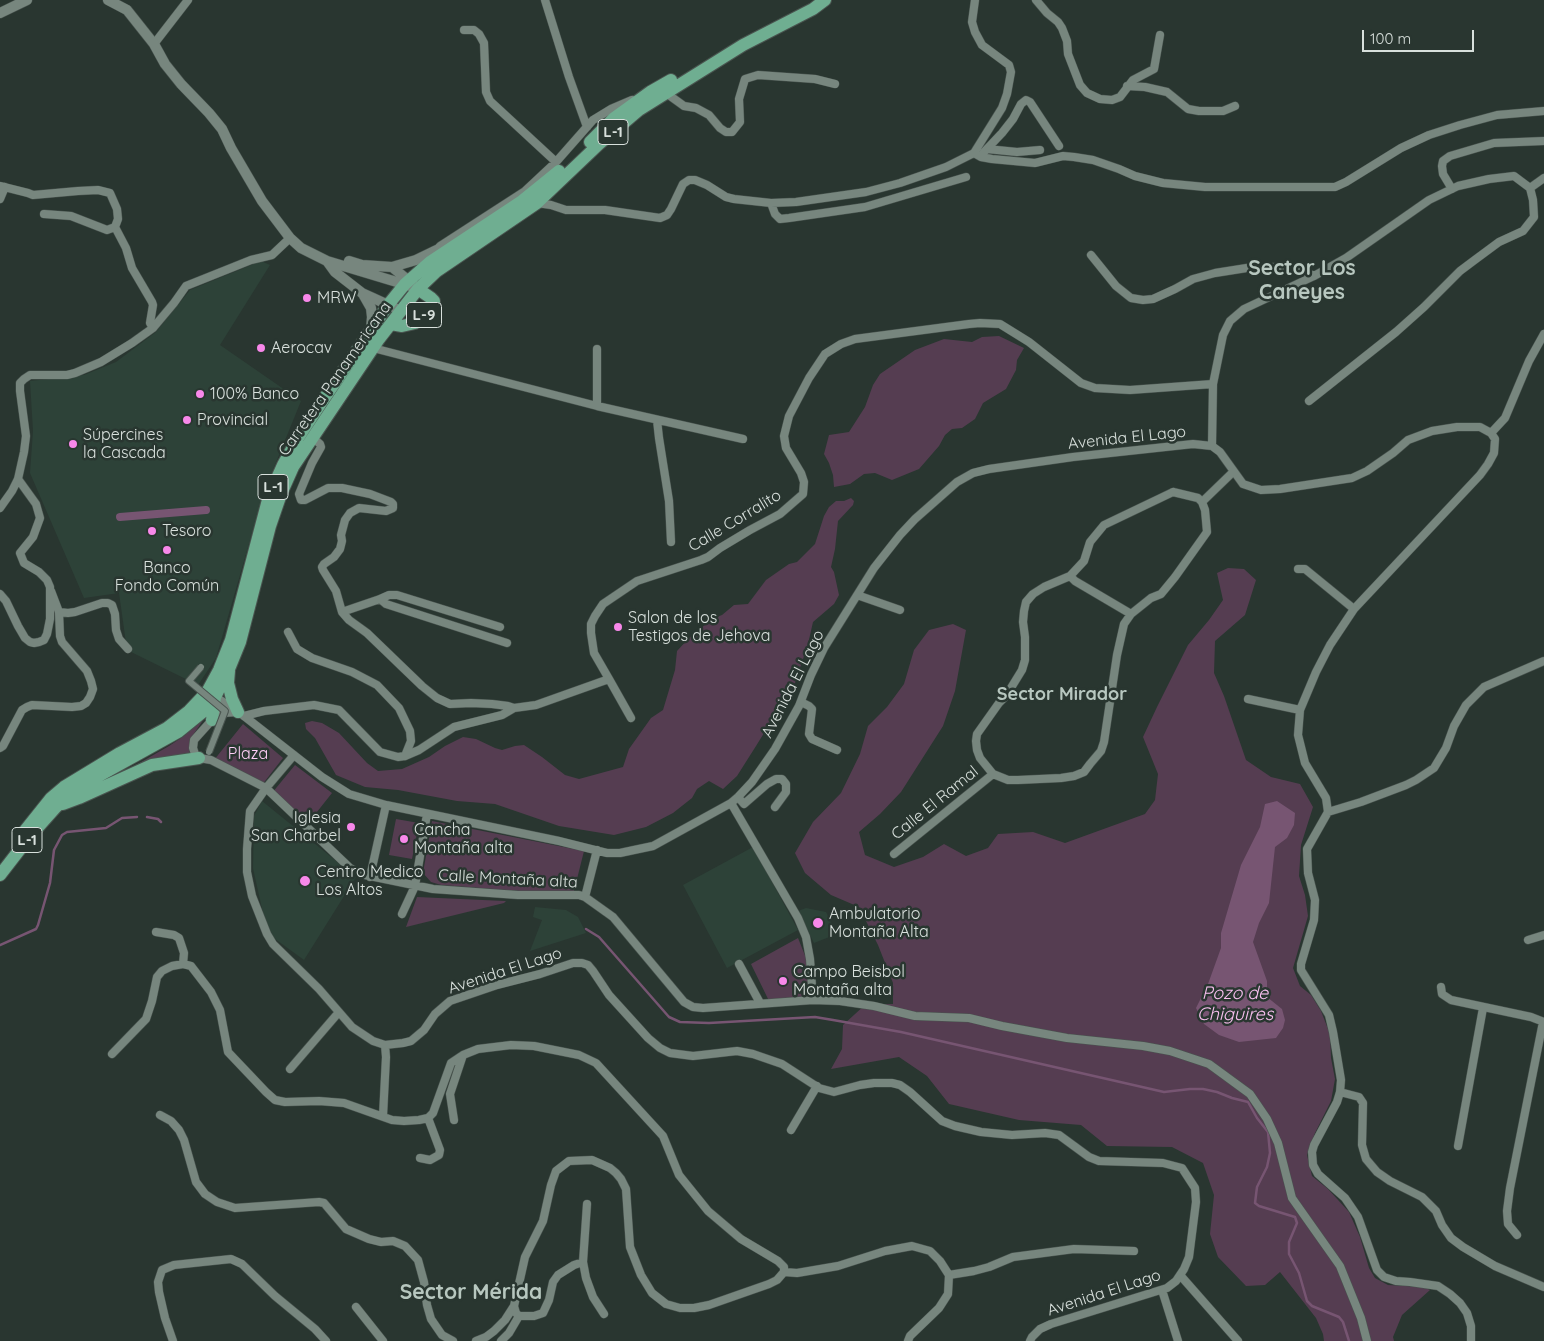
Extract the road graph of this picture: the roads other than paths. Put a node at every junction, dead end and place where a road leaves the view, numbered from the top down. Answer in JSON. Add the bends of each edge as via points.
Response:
{"nodes":[{"id":1,"x":27,"y":0,"type":"edge"},
{"id":2,"x":108,"y":0,"type":"edge"},
{"id":3,"x":188,"y":0,"type":"edge"},
{"id":4,"x":545,"y":0,"type":"edge"},
{"id":5,"x":815,"y":0,"type":"edge"},
{"id":6,"x":825,"y":0,"type":"edge"},
{"id":7,"x":975,"y":0,"type":"edge"},
{"id":8,"x":1036,"y":0,"type":"edge"},
{"id":9,"x":0,"y":13,"type":"edge"},
{"id":10,"x":464,"y":30,"type":"dead end"},
{"id":11,"x":1160,"y":35,"type":"dead end"},
{"id":12,"x":154,"y":44,"type":"junction"},
{"id":13,"x":835,"y":84,"type":"dead end"},
{"id":14,"x":1128,"y":86,"type":"junction"},
{"id":15,"x":650,"y":92,"type":"junction"},
{"id":16,"x":666,"y":93,"type":"junction"},
{"id":17,"x":1235,"y":106,"type":"dead end"},
{"id":18,"x":1544,"y":111,"type":"edge"},
{"id":19,"x":587,"y":127,"type":"junction"},
{"id":20,"x":1544,"y":141,"type":"edge"},
{"id":21,"x":1059,"y":146,"type":"dead end"},
{"id":22,"x":987,"y":149,"type":"junction"},
{"id":23,"x":1040,"y":150,"type":"dead end"},
{"id":24,"x":977,"y":155,"type":"junction"},
{"id":25,"x":556,"y":162,"type":"junction"},
{"id":26,"x":966,"y":177,"type":"dead end"},
{"id":27,"x":1544,"y":178,"type":"edge"},
{"id":28,"x":2,"y":187,"type":"edge"},
{"id":29,"x":1530,"y":188,"type":"junction"},
{"id":30,"x":1452,"y":189,"type":"junction"},
{"id":31,"x":0,"y":199,"type":"edge"},
{"id":32,"x":536,"y":203,"type":"junction"},
{"id":33,"x":771,"y":203,"type":"junction"},
{"id":34,"x":44,"y":214,"type":"dead end"},
{"id":35,"x":115,"y":227,"type":"junction"},
{"id":36,"x":471,"y":234,"type":"junction"},
{"id":37,"x":290,"y":238,"type":"junction"},
{"id":38,"x":1091,"y":255,"type":"dead end"},
{"id":39,"x":416,"y":260,"type":"junction"},
{"id":40,"x":327,"y":261,"type":"junction"},
{"id":41,"x":359,"y":267,"type":"junction"},
{"id":42,"x":392,"y":267,"type":"junction"},
{"id":43,"x":1314,"y":276,"type":"junction"},
{"id":44,"x":411,"y":285,"type":"junction"},
{"id":45,"x":360,"y":291,"type":"junction"},
{"id":46,"x":388,"y":305,"type":"junction"},
{"id":47,"x":401,"y":311,"type":"junction"},
{"id":48,"x":390,"y":324,"type":"junction"},
{"id":49,"x":153,"y":328,"type":"junction"},
{"id":50,"x":371,"y":330,"type":"junction"},
{"id":51,"x":1544,"y":334,"type":"edge"},
{"id":52,"x":374,"y":348,"type":"junction"},
{"id":53,"x":597,"y":349,"type":"dead end"},
{"id":54,"x":1214,"y":384,"type":"junction"},
{"id":55,"x":1309,"y":401,"type":"dead end"},
{"id":56,"x":597,"y":406,"type":"junction"},
{"id":57,"x":658,"y":420,"type":"junction"},
{"id":58,"x":1491,"y":433,"type":"junction"},
{"id":59,"x":313,"y":438,"type":"junction"},
{"id":60,"x":744,"y":439,"type":"dead end"},
{"id":61,"x":1212,"y":446,"type":"junction"},
{"id":62,"x":1233,"y":472,"type":"junction"},
{"id":63,"x":18,"y":479,"type":"junction"},
{"id":64,"x":1202,"y":502,"type":"junction"},
{"id":65,"x":0,"y":508,"type":"edge"},
{"id":66,"x":671,"y":542,"type":"dead end"},
{"id":67,"x":1298,"y":568,"type":"dead end"},
{"id":68,"x":1070,"y":576,"type":"junction"},
{"id":69,"x":51,"y":591,"type":"junction"},
{"id":70,"x":0,"y":594,"type":"edge"},
{"id":71,"x":858,"y":595,"type":"junction"},
{"id":72,"x":380,"y":599,"type":"junction"},
{"id":73,"x":1354,"y":609,"type":"junction"},
{"id":74,"x":900,"y":610,"type":"dead end"},
{"id":75,"x":60,"y":612,"type":"junction"},
{"id":76,"x":342,"y":612,"type":"junction"},
{"id":77,"x":1131,"y":614,"type":"junction"},
{"id":78,"x":500,"y":627,"type":"dead end"},
{"id":79,"x":288,"y":632,"type":"dead end"},
{"id":80,"x":507,"y":643,"type":"dead end"},
{"id":81,"x":128,"y":649,"type":"dead end"},
{"id":82,"x":1544,"y":661,"type":"edge"},
{"id":83,"x":201,"y":667,"type":"dead end"},
{"id":84,"x":224,"y":669,"type":"junction"},
{"id":85,"x":609,"y":679,"type":"junction"},
{"id":86,"x":211,"y":694,"type":"junction"},
{"id":87,"x":1248,"y":700,"type":"dead end"},
{"id":88,"x":801,"y":702,"type":"junction"},
{"id":89,"x":514,"y":708,"type":"junction"},
{"id":90,"x":1300,"y":710,"type":"junction"},
{"id":91,"x":241,"y":714,"type":"junction"},
{"id":92,"x":631,"y":718,"type":"dead end"},
{"id":93,"x":212,"y":720,"type":"junction"},
{"id":94,"x":0,"y":748,"type":"edge"},
{"id":95,"x":837,"y":750,"type":"dead end"},
{"id":96,"x":204,"y":755,"type":"junction"},
{"id":97,"x":294,"y":755,"type":"junction"},
{"id":98,"x":405,"y":756,"type":"junction"},
{"id":99,"x":993,"y":774,"type":"junction"},
{"id":100,"x":266,"y":788,"type":"junction"},
{"id":101,"x":738,"y":797,"type":"junction"},
{"id":102,"x":731,"y":803,"type":"junction"},
{"id":103,"x":386,"y":805,"type":"junction"},
{"id":104,"x":56,"y":807,"type":"junction"},
{"id":105,"x":775,"y":807,"type":"dead end"},
{"id":106,"x":1328,"y":812,"type":"junction"},
{"id":107,"x":427,"y":814,"type":"junction"},
{"id":108,"x":597,"y":850,"type":"junction"},
{"id":109,"x":894,"y":854,"type":"dead end"},
{"id":110,"x":0,"y":861,"type":"edge"},
{"id":111,"x":0,"y":874,"type":"edge"},
{"id":112,"x":370,"y":877,"type":"junction"},
{"id":113,"x":415,"y":886,"type":"junction"},
{"id":114,"x":585,"y":896,"type":"junction"},
{"id":115,"x":402,"y":914,"type":"dead end"},
{"id":116,"x":156,"y":932,"type":"dead end"},
{"id":117,"x":1544,"y":935,"type":"edge"},
{"id":118,"x":1528,"y":940,"type":"dead end"},
{"id":119,"x":183,"y":964,"type":"junction"},
{"id":120,"x":739,"y":964,"type":"dead end"},
{"id":121,"x":1441,"y":987,"type":"dead end"},
{"id":122,"x":814,"y":1000,"type":"junction"},
{"id":123,"x":760,"y":1003,"type":"junction"},
{"id":124,"x":1483,"y":1008,"type":"junction"},
{"id":125,"x":339,"y":1012,"type":"junction"},
{"id":126,"x":1544,"y":1022,"type":"edge"},
{"id":127,"x":385,"y":1045,"type":"junction"},
{"id":128,"x":112,"y":1054,"type":"dead end"},
{"id":129,"x":463,"y":1055,"type":"junction"},
{"id":130,"x":290,"y":1069,"type":"dead end"},
{"id":131,"x":816,"y":1086,"type":"junction"},
{"id":132,"x":1340,"y":1092,"type":"junction"},
{"id":133,"x":160,"y":1115,"type":"dead end"},
{"id":134,"x":383,"y":1116,"type":"junction"},
{"id":135,"x":428,"y":1118,"type":"junction"},
{"id":136,"x":454,"y":1120,"type":"dead end"},
{"id":137,"x":791,"y":1130,"type":"dead end"},
{"id":138,"x":1458,"y":1146,"type":"dead end"},
{"id":139,"x":420,"y":1158,"type":"dead end"},
{"id":140,"x":587,"y":1204,"type":"dead end"},
{"id":141,"x":1517,"y":1235,"type":"dead end"},
{"id":142,"x":1134,"y":1251,"type":"dead end"},
{"id":143,"x":583,"y":1262,"type":"junction"},
{"id":144,"x":784,"y":1272,"type":"junction"},
{"id":145,"x":949,"y":1275,"type":"junction"},
{"id":146,"x":1180,"y":1275,"type":"junction"},
{"id":147,"x":1544,"y":1287,"type":"edge"},
{"id":148,"x":1162,"y":1290,"type":"junction"},
{"id":149,"x":514,"y":1306,"type":"junction"},
{"id":150,"x":356,"y":1307,"type":"dead end"},
{"id":151,"x":604,"y":1314,"type":"dead end"},
{"id":152,"x":519,"y":1316,"type":"junction"},
{"id":153,"x":173,"y":1341,"type":"edge"},
{"id":154,"x":326,"y":1341,"type":"edge"},
{"id":155,"x":383,"y":1341,"type":"edge"},
{"id":156,"x":453,"y":1341,"type":"edge"},
{"id":157,"x":476,"y":1341,"type":"edge"},
{"id":158,"x":501,"y":1341,"type":"edge"},
{"id":159,"x":908,"y":1341,"type":"edge"},
{"id":160,"x":1030,"y":1341,"type":"edge"},
{"id":161,"x":1178,"y":1341,"type":"edge"},
{"id":162,"x":1238,"y":1341,"type":"edge"},
{"id":163,"x":1367,"y":1341,"type":"edge"},
{"id":164,"x":1471,"y":1341,"type":"edge"}],
"edges":[{"from":1,"to":9,"type":"street"},
{"from":2,"to":12,"type":"street","number":"L-9","via":[[127,10]]},
{"from":3,"to":12,"type":"street"},
{"from":4,"to":19,"type":"street"},
{"from":5,"to":15,"type":"main road","name":"Carretera Panamericana","number":"L-1"},
{"from":6,"to":16,"type":"main road","name":"Carretera Panamericana","number":"L-1","via":[[743,45]]},
{"from":7,"to":24,"type":"street","via":[[972,22],[975,32],[982,45],[1009,65],[1011,72],[1002,108]]},
{"from":8,"to":14,"type":"street","via":[[1062,28],[1074,70],[1087,92],[1100,99],[1112,100],[1120,97]]},
{"from":10,"to":25,"type":"street","via":[[474,30],[484,43],[486,92],[490,101]]},
{"from":11,"to":14,"type":"street","via":[[1154,69]]},
{"from":12,"to":37,"type":"street","number":"L-9","via":[[181,84],[222,129],[262,201]]},
{"from":13,"to":16,"type":"street","via":[[815,79],[758,75],[745,79],[739,99],[740,122],[732,132],[726,132],[709,115],[684,106]]},
{"from":14,"to":17,"type":"street","via":[[1167,92],[1188,109],[1223,110]]},
{"from":15,"to":19,"type":"street","via":[[611,109]]},
{"from":15,"to":36,"type":"main road","name":"Carretera Panamericana","number":"L-1","via":[[614,118],[556,175]]},
{"from":16,"to":32,"type":"main road","name":"Carretera Panamericana","number":"L-1","via":[[621,125]]},
{"from":18,"to":24,"type":"street","via":[[1497,115],[1429,135],[1335,187],[1205,187],[1163,183],[1074,157],[1063,156],[1036,163],[1010,162]]},
{"from":19,"to":25,"type":"street"},
{"from":20,"to":30,"type":"street","via":[[1494,143],[1450,156],[1442,166]]},
{"from":21,"to":22,"type":"street","via":[[1026,100]]},
{"from":22,"to":23,"type":"street"},
{"from":22,"to":24,"type":"street"},
{"from":24,"to":33,"type":"street","via":[[866,192]]},
{"from":25,"to":39,"type":"street","via":[[526,190]]},
{"from":26,"to":33,"type":"street","via":[[865,207],[789,218],[780,219]]},
{"from":27,"to":29,"type":"street"},
{"from":28,"to":31,"type":"street"},
{"from":28,"to":35,"type":"street","via":[[33,195],[110,192],[117,209]]},
{"from":29,"to":30,"type":"street","via":[[1514,176]]},
{"from":29,"to":55,"type":"street","via":[[1534,217],[1523,230],[1499,242],[1460,271],[1424,308]]},
{"from":30,"to":43,"type":"street","via":[[1429,200],[1346,258]]},
{"from":32,"to":33,"type":"street","via":[[566,210],[605,210],[660,218],[667,215],[688,180],[707,185],[726,197]]},
{"from":32,"to":44,"type":"main road","name":"Carretera Panamericana","number":"L-1","via":[[437,271]]},
{"from":34,"to":35,"type":"street","via":[[71,216],[107,230]]},
{"from":35,"to":49,"type":"street","via":[[132,268],[152,302],[150,323]]},
{"from":36,"to":39,"type":"street","number":"L-9"},
{"from":36,"to":44,"type":"main road","name":"Carretera Panamericana","number":"L-1","via":[[430,262]]},
{"from":37,"to":40,"type":"street","number":"L-9","via":[[300,248]]},
{"from":37,"to":49,"type":"street","via":[[272,255],[186,286]]},
{"from":38,"to":43,"type":"street","via":[[1116,286],[1131,298],[1143,300],[1160,296],[1193,279],[1253,267],[1288,267]]},
{"from":39,"to":42,"type":"street","number":"L-9"},
{"from":40,"to":41,"type":"street","number":"L-9","via":[[338,258]]},
{"from":40,"to":45,"type":"street","number":"L-9","via":[[335,272]]},
{"from":41,"to":42,"type":"street","number":"L-9"},
{"from":41,"to":44,"type":"street","number":"L-9"},
{"from":41,"to":45,"type":"street","number":"L-9","via":[[355,282]]},
{"from":42,"to":44,"type":"street","number":"L-9"},
{"from":43,"to":54,"type":"street","via":[[1244,309],[1230,321],[1223,335]]},
{"from":44,"to":46,"type":"main road","name":"Carretera Panamericana","number":"L-1"},
{"from":44,"to":47,"type":"main road","name":"Carretera Panamericana","number":"L-1"},
{"from":44,"to":48,"type":"main road","number":"L-9","via":[[431,298],[434,305],[415,323]]},
{"from":45,"to":46,"type":"street","number":"L-9"},
{"from":45,"to":50,"type":"street","number":"L-9","via":[[371,308]]},
{"from":46,"to":47,"type":"street","number":"L-9"},
{"from":46,"to":50,"type":"main road","name":"Carretera Panamericana","number":"L-1"},
{"from":47,"to":48,"type":"main road","name":"Carretera Panamericana","number":"L-1"},
{"from":48,"to":52,"type":"main road","name":"Carretera Panamericana","number":"L-1"},
{"from":49,"to":63,"type":"street","via":[[101,362],[75,373],[30,375],[20,383],[26,436]]},
{"from":50,"to":84,"type":"main road","name":"Carretera Panamericana","number":"L-1","via":[[298,438],[269,496]]},
{"from":51,"to":58,"type":"street","via":[[1529,360],[1505,418]]},
{"from":52,"to":56,"type":"street"},
{"from":52,"to":59,"type":"main road","name":"Carretera Panamericana","number":"L-1"},
{"from":53,"to":56,"type":"street"},
{"from":54,"to":61,"type":"street"},
{"from":54,"to":85,"type":"street","name":"Calle Corralito","via":[[1130,390],[1095,388],[1081,383],[1029,342],[1000,324],[980,323],[855,339],[840,344],[825,354],[809,378],[789,416],[784,436],[786,448],[801,472],[803,494],[780,514],[708,557],[637,581],[603,604],[591,624],[591,633],[594,653]]},
{"from":56,"to":57,"type":"street"},
{"from":57,"to":60,"type":"street"},
{"from":57,"to":66,"type":"street"},
{"from":58,"to":62,"type":"street","via":[[1480,427],[1456,426],[1432,431],[1408,440],[1367,471],[1352,478],[1261,490],[1243,484]]},
{"from":58,"to":73,"type":"street","via":[[1495,439],[1494,453],[1480,476]]},
{"from":59,"to":76,"type":"street","via":[[321,448],[299,494],[300,500],[309,499],[328,488],[342,488],[370,494],[393,504],[393,508],[386,511],[359,508],[350,513],[345,520],[340,549],[322,567],[336,590]]},
{"from":59,"to":84,"type":"main road","name":"Carretera Panamericana","number":"L-1","via":[[293,467],[281,494],[260,560],[240,642]]},
{"from":61,"to":62,"type":"street","via":[[1225,458]]},
{"from":61,"to":71,"type":"street","name":"Avenida El Lago","via":[[1193,444],[1101,454],[973,474],[958,482],[915,519],[874,568]]},
{"from":62,"to":64,"type":"street"},
{"from":63,"to":65,"type":"street"},
{"from":63,"to":69,"type":"street","via":[[36,504],[40,518],[33,537],[20,553],[24,563],[47,580]]},
{"from":64,"to":68,"type":"street","via":[[1173,492],[1104,526],[1090,542],[1084,561]]},
{"from":64,"to":77,"type":"street","via":[[1207,522],[1203,538],[1161,594]]},
{"from":67,"to":73,"type":"street","via":[[1305,569]]},
{"from":68,"to":77,"type":"street"},
{"from":68,"to":99,"type":"street","via":[[1044,587],[1026,602],[1022,670],[977,734],[980,758]]},
{"from":69,"to":70,"type":"street","via":[[47,634],[44,640],[34,643],[25,638]]},
{"from":69,"to":75,"type":"street"},
{"from":71,"to":74,"type":"street"},
{"from":71,"to":88,"type":"street","name":"Avenida El Lago","via":[[824,648]]},
{"from":72,"to":76,"type":"street"},
{"from":72,"to":78,"type":"street","via":[[397,595]]},
{"from":72,"to":80,"type":"street","via":[[386,604]]},
{"from":73,"to":90,"type":"street","via":[[1330,645]]},
{"from":75,"to":81,"type":"street","via":[[68,613],[93,605],[112,605],[119,639]]},
{"from":75,"to":94,"type":"street","via":[[62,642],[87,671],[93,689],[90,697],[81,706],[27,707],[22,710]]},
{"from":76,"to":89,"type":"street","via":[[437,698],[450,704],[492,704]]},
{"from":77,"to":99,"type":"street","via":[[1124,624],[1116,655],[1104,742],[1084,772],[1061,778],[1018,780]]},
{"from":79,"to":98,"type":"street","via":[[297,648],[304,653],[377,685],[399,708],[410,731],[411,741]]},
{"from":82,"to":106,"type":"street","via":[[1484,687],[1466,705],[1434,768],[1406,785]]},
{"from":83,"to":96,"type":"street","bridge":true,"via":[[189,681],[225,711]]},
{"from":84,"to":86,"type":"main road","name":"Carretera Panamericana","number":"L-1"},
{"from":84,"to":91,"type":"main road","number":"L-1","via":[[232,699]]},
{"from":85,"to":89,"type":"street","via":[[536,705]]},
{"from":85,"to":92,"type":"street"},
{"from":86,"to":91,"type":"street","name":"Avenida El Lago"},
{"from":86,"to":93,"type":"main road"},
{"from":86,"to":104,"type":"main road","name":"Carretera Panamericana","number":"L-1","via":[[204,710],[178,732],[86,782]]},
{"from":86,"to":110,"type":"main road","name":"Carretera Panamericana","number":"L-1","via":[[167,728],[64,787],[40,810]]},
{"from":87,"to":90,"type":"street"},
{"from":88,"to":95,"type":"street","via":[[812,709],[812,739]]},
{"from":88,"to":101,"type":"street","name":"Avenida El Lago","via":[[775,749]]},
{"from":89,"to":98,"type":"street","via":[[502,715],[454,727]]},
{"from":90,"to":106,"type":"street","via":[[1298,735],[1303,757],[1326,798]]},
{"from":91,"to":93,"type":"street","via":[[223,713]]},
{"from":91,"to":97,"type":"street","name":"Avenida El Lago"},
{"from":91,"to":98,"type":"street","via":[[314,705],[339,710],[380,752]]},
{"from":93,"to":96,"type":"street","via":[[194,740],[195,754]]},
{"from":96,"to":100,"type":"street","name":"Calle Montaña alta"},
{"from":96,"to":104,"type":"main road","via":[[190,761],[152,766]]},
{"from":97,"to":100,"type":"street"},
{"from":97,"to":103,"type":"street","name":"Avenida El Lago","via":[[334,786]]},
{"from":99,"to":109,"type":"street","name":"Calle El Ramal"},
{"from":100,"to":112,"type":"street","name":"Calle Montaña alta","via":[[350,868]]},
{"from":100,"to":125,"type":"street","via":[[250,811],[247,834],[247,872],[255,904],[273,944]]},
{"from":101,"to":102,"type":"street","name":"Avenida El Lago"},
{"from":101,"to":105,"type":"street","via":[[744,804],[767,784],[776,779],[782,780],[786,784],[786,792]]},
{"from":102,"to":108,"type":"street","name":"Avenida El Lago","via":[[652,846],[620,854]]},
{"from":102,"to":122,"type":"street","via":[[798,918],[806,937]]},
{"from":103,"to":107,"type":"street","name":"Avenida El Lago"},
{"from":103,"to":112,"type":"street"},
{"from":104,"to":111,"type":"main road","name":"Carretera Panamericana","number":"L-1"},
{"from":106,"to":132,"type":"street","via":[[1307,849],[1308,873],[1315,900],[1314,920],[1301,970],[1329,1016],[1338,1057]]},
{"from":107,"to":108,"type":"street","name":"Avenida El Lago"},
{"from":107,"to":113,"type":"street"},
{"from":108,"to":114,"type":"street","name":"Calle Montaña alta"},
{"from":112,"to":113,"type":"street","name":"Calle Montaña alta"},
{"from":113,"to":114,"type":"street","name":"Calle Montaña alta","via":[[518,895]]},
{"from":113,"to":115,"type":"street"},
{"from":114,"to":123,"type":"street","via":[[613,917],[684,1002],[703,1008]]},
{"from":116,"to":119,"type":"street","via":[[179,938],[184,953]]},
{"from":117,"to":118,"type":"street"},
{"from":119,"to":128,"type":"street","via":[[172,966],[156,977],[146,1019]]},
{"from":119,"to":134,"type":"street","via":[[191,966],[211,992],[220,1010],[228,1052],[275,1100],[344,1103]]},
{"from":120,"to":123,"type":"street"},
{"from":121,"to":124,"type":"street","via":[[1444,997]]},
{"from":122,"to":123,"type":"street"},
{"from":122,"to":163,"type":"street","via":[[874,1006],[916,1016],[969,1018],[1068,1038],[1143,1046],[1209,1064],[1250,1094],[1267,1119],[1278,1143],[1292,1198],[1340,1266]]},
{"from":124,"to":126,"type":"street"},
{"from":124,"to":138,"type":"street"},
{"from":125,"to":127,"type":"street","via":[[365,1037]]},
{"from":125,"to":130,"type":"street"},
{"from":126,"to":141,"type":"street","via":[[1507,1211],[1508,1224]]},
{"from":127,"to":131,"type":"street","name":"Avenida El Lago","via":[[403,1043],[418,1036],[450,1001],[582,963],[588,965],[620,1007],[660,1048],[670,1053],[693,1056],[737,1051],[753,1054],[782,1064]]},
{"from":127,"to":134,"type":"street"},
{"from":129,"to":135,"type":"street","via":[[451,1063],[433,1113]]},
{"from":129,"to":136,"type":"street","via":[[450,1094]]},
{"from":129,"to":144,"type":"street","via":[[478,1049],[534,1046],[580,1055],[596,1063],[657,1128],[679,1175],[708,1210],[741,1239],[778,1261]]},
{"from":131,"to":137,"type":"street"},
{"from":131,"to":146,"type":"street","name":"Avenida El Lago","via":[[834,1092],[860,1085],[892,1083],[910,1092],[942,1121],[955,1126],[1012,1135],[1059,1135],[1099,1161],[1163,1163],[1182,1168],[1195,1188],[1196,1202],[1189,1257]]},
{"from":132,"to":147,"type":"street","via":[[1359,1097],[1363,1103],[1362,1145],[1366,1159],[1377,1172],[1422,1197],[1436,1211],[1451,1238],[1463,1247],[1495,1266]]},
{"from":132,"to":164,"type":"street","via":[[1312,1152],[1318,1174],[1345,1198],[1358,1217],[1377,1270],[1384,1277],[1396,1281],[1438,1286],[1450,1294],[1467,1313]]},
{"from":133,"to":156,"type":"street","via":[[179,1130],[196,1182],[217,1202],[235,1208],[320,1202],[346,1229],[369,1239],[393,1241],[405,1246],[418,1260],[431,1319],[442,1335]]},
{"from":134,"to":135,"type":"street","via":[[404,1121]]},
{"from":135,"to":139,"type":"street","via":[[440,1150],[439,1155],[430,1160]]},
{"from":140,"to":143,"type":"street"},
{"from":142,"to":145,"type":"street","via":[[1074,1249],[1013,1257],[989,1267]]},
{"from":143,"to":151,"type":"street","via":[[593,1297]]},
{"from":143,"to":152,"type":"street","via":[[558,1275],[543,1313]]},
{"from":144,"to":145,"type":"street","via":[[838,1266],[912,1246],[930,1251]]},
{"from":144,"to":149,"type":"street","via":[[769,1284],[709,1305],[680,1308],[666,1304],[652,1293],[630,1247],[626,1189],[621,1179],[603,1164],[592,1160],[569,1161],[556,1171],[550,1185],[543,1221],[525,1257]]},
{"from":145,"to":159,"type":"street","via":[[948,1294]]},
{"from":146,"to":148,"type":"street","name":"Avenida El Lago"},
{"from":146,"to":162,"type":"street"},
{"from":148,"to":160,"type":"street","name":"Avenida El Lago","via":[[1051,1324],[1040,1329]]},
{"from":148,"to":161,"type":"street"},
{"from":149,"to":152,"type":"street"},
{"from":149,"to":157,"type":"street","via":[[494,1331]]},
{"from":150,"to":155,"type":"street"},
{"from":152,"to":158,"type":"street"},
{"from":153,"to":154,"type":"street","via":[[159,1292],[162,1270],[174,1265],[231,1259],[242,1264]]}]}
